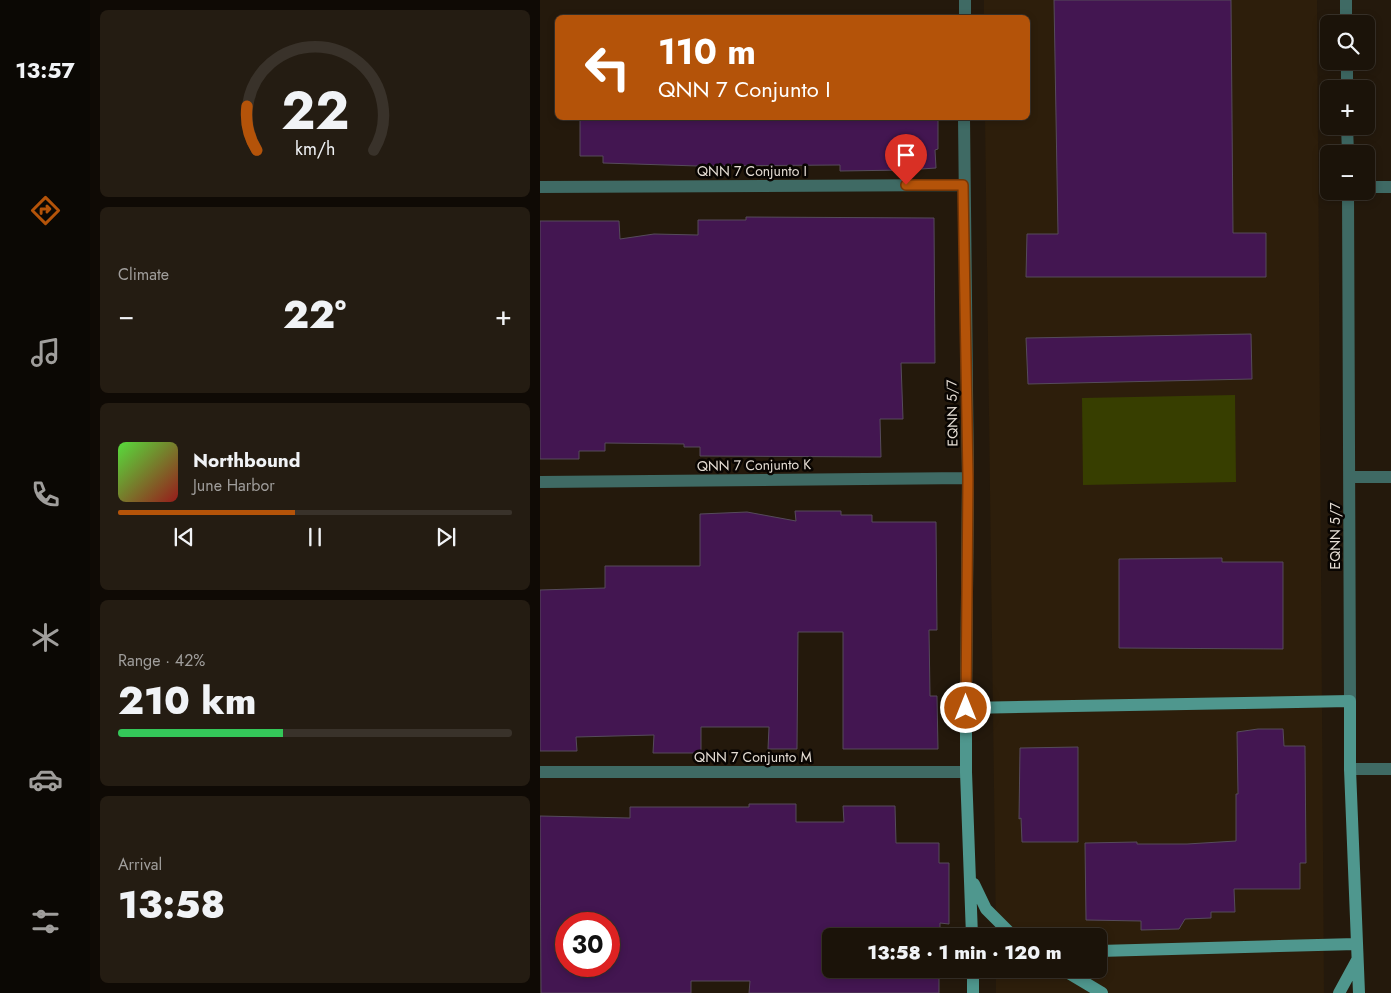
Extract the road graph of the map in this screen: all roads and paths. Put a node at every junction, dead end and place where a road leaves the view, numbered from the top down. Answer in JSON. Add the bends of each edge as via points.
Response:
{"nodes":[{"id":1,"x":965,"y":0,"type":"edge"},
{"id":2,"x":1346,"y":0,"type":"edge"},
{"id":3,"x":965,"y":15,"type":"edge"},
{"id":4,"x":1346,"y":15,"type":"edge"},
{"id":5,"x":964,"y":120,"type":"edge"},
{"id":6,"x":963,"y":185,"type":"junction"},
{"id":7,"x":540,"y":187,"type":"edge"},
{"id":8,"x":1375,"y":187,"type":"edge"},
{"id":9,"x":1391,"y":187,"type":"edge"},
{"id":10,"x":1348,"y":200,"type":"edge"},
{"id":11,"x":1350,"y":477,"type":"junction"},
{"id":12,"x":1391,"y":477,"type":"edge"},
{"id":13,"x":968,"y":478,"type":"junction"},
{"id":14,"x":540,"y":482,"type":"edge"},
{"id":15,"x":1350,"y":701,"type":"junction"},
{"id":16,"x":966,"y":708,"type":"junction"},
{"id":17,"x":1350,"y":769,"type":"junction"},
{"id":18,"x":1391,"y":769,"type":"edge"},
{"id":19,"x":540,"y":772,"type":"edge"},
{"id":20,"x":966,"y":772,"type":"junction"},
{"id":21,"x":972,"y":879,"type":"junction"},
{"id":22,"x":972,"y":928,"type":"edge"},
{"id":23,"x":1005,"y":928,"type":"edge"},
{"id":24,"x":1356,"y":944,"type":"junction"},
{"id":25,"x":1107,"y":951,"type":"edge"},
{"id":26,"x":1357,"y":960,"type":"junction"},
{"id":27,"x":973,"y":978,"type":"edge"},
{"id":28,"x":1077,"y":978,"type":"edge"},
{"id":29,"x":973,"y":993,"type":"edge"},
{"id":30,"x":1102,"y":993,"type":"edge"},
{"id":31,"x":1339,"y":993,"type":"edge"},
{"id":32,"x":1359,"y":993,"type":"edge"}],
"edges":[{"from":1,"to":3,"type":"street"},
{"from":2,"to":4,"type":"street"},
{"from":5,"to":6,"type":"street","name":"EQNN 5/7"},
{"from":6,"to":7,"type":"street","name":"QNN 7 Conjunto I"},
{"from":6,"to":13,"type":"street","name":"EQNN 5/7"},
{"from":8,"to":9,"type":"street"},
{"from":10,"to":11,"type":"street","name":"EQNN 5/7"},
{"from":11,"to":12,"type":"street"},
{"from":11,"to":15,"type":"street","name":"EQNN 5/7"},
{"from":13,"to":14,"type":"street","name":"QNN 7 Conjunto K"},
{"from":13,"to":16,"type":"street","name":"EQNN 5/7"},
{"from":15,"to":16,"type":"street"},
{"from":15,"to":17,"type":"street"},
{"from":16,"to":20,"type":"street"},
{"from":17,"to":18,"type":"street"},
{"from":17,"to":24,"type":"street"},
{"from":19,"to":20,"type":"street","name":"QNN 7 Conjunto M"},
{"from":20,"to":21,"type":"street"},
{"from":21,"to":22,"type":"street"},
{"from":21,"to":23,"type":"street","via":[[986,909]]},
{"from":24,"to":25,"type":"street"},
{"from":24,"to":26,"type":"street"},
{"from":26,"to":31,"type":"street"},
{"from":26,"to":32,"type":"street"},
{"from":27,"to":29,"type":"street"},
{"from":28,"to":30,"type":"street"}]}
